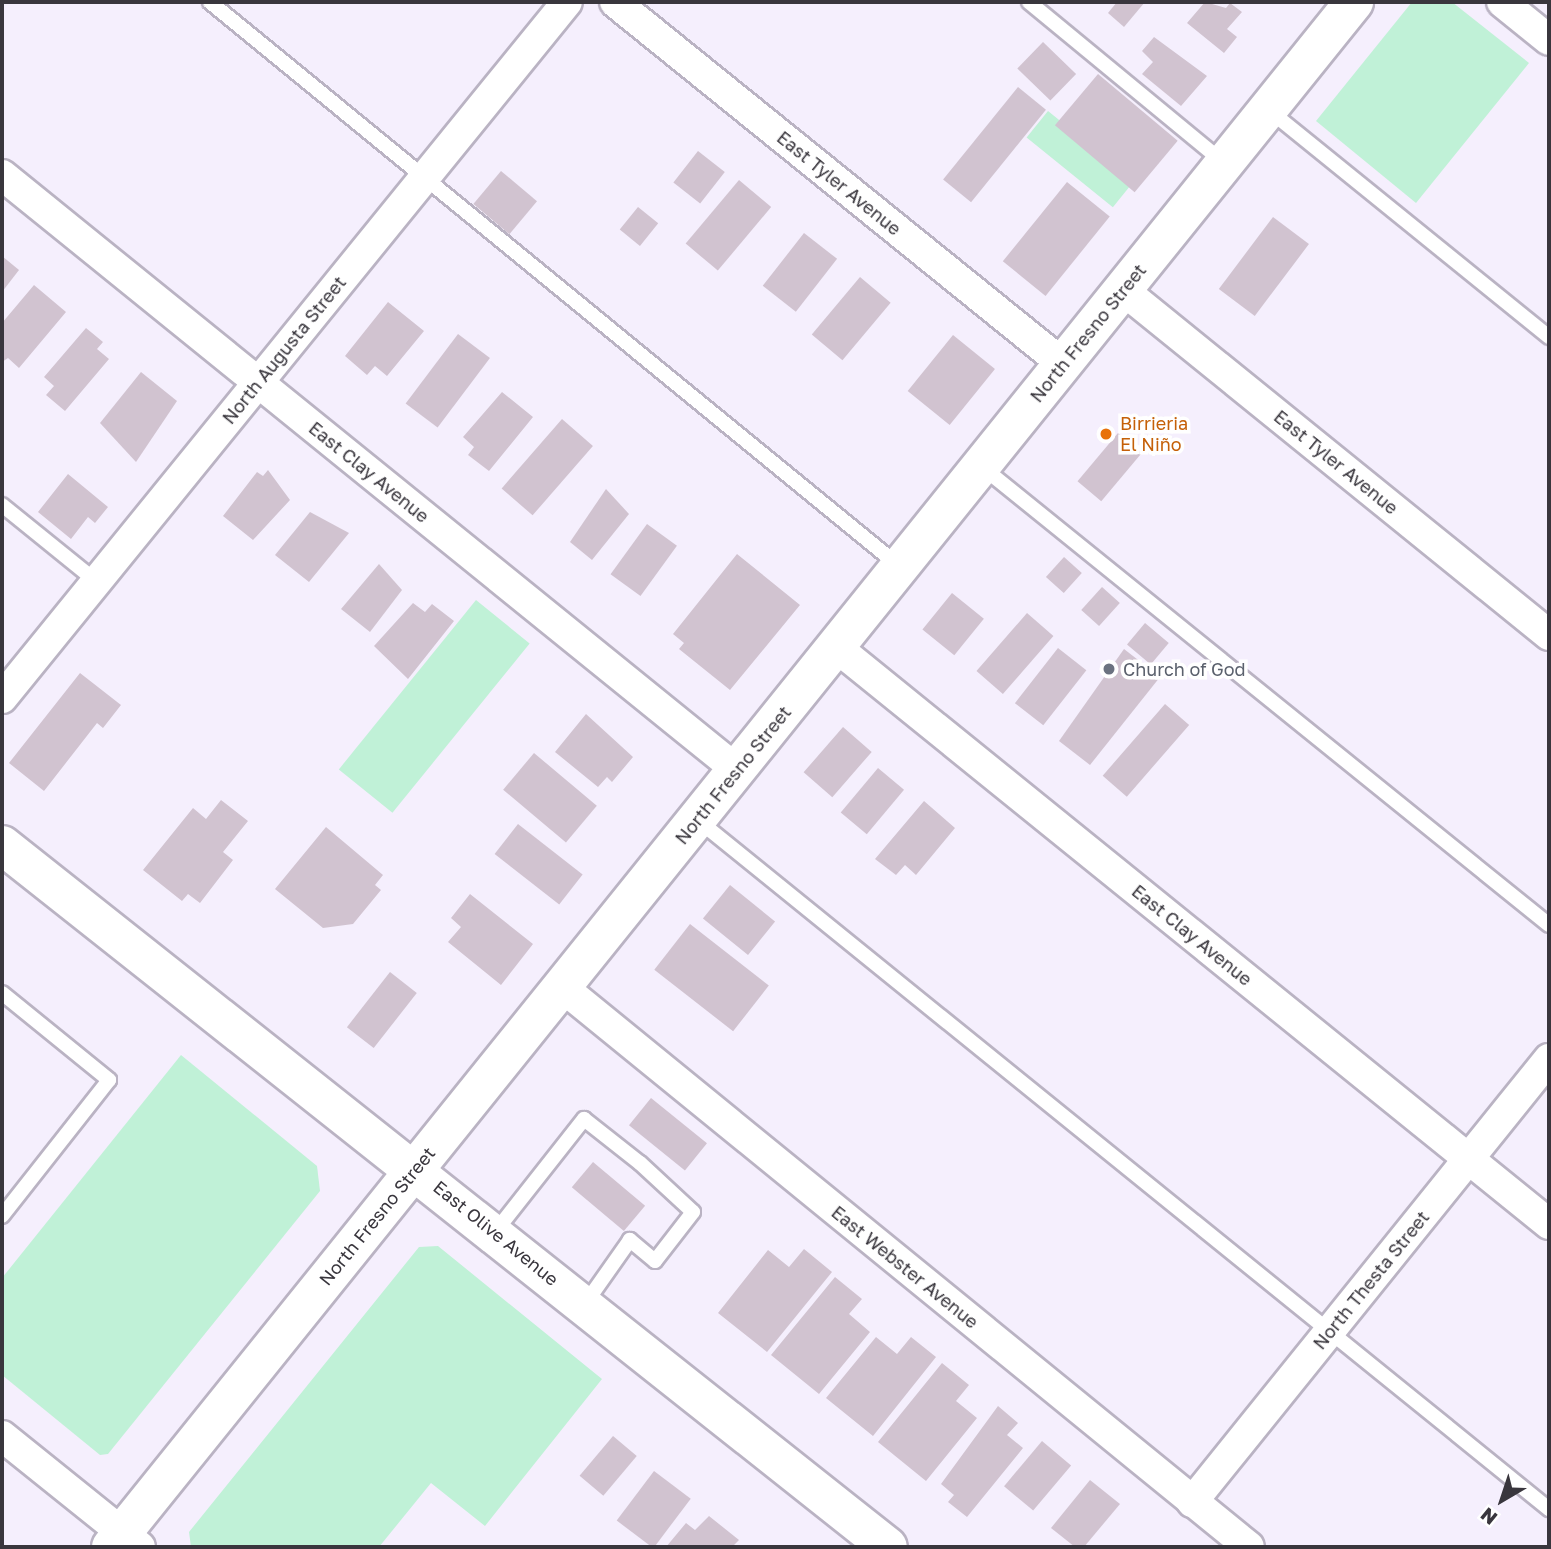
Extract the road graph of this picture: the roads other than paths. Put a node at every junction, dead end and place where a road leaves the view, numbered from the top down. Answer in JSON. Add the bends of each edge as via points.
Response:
{"nodes":[{"id":1,"x":210,"y":2,"type":"edge"},
{"id":2,"x":567,"y":2,"type":"edge"},
{"id":3,"x":615,"y":2,"type":"edge"},
{"id":4,"x":1029,"y":2,"type":"edge"},
{"id":5,"x":1354,"y":2,"type":"edge"},
{"id":6,"x":1502,"y":2,"type":"edge"},
{"id":7,"x":1549,"y":40,"type":"edge"},
{"id":8,"x":1268,"y":110,"type":"junction"},
{"id":9,"x":1224,"y":163,"type":"junction"},
{"id":10,"x":2,"y":175,"type":"edge"},
{"id":11,"x":427,"y":176,"type":"junction"},
{"id":12,"x":1123,"y":290,"type":"junction"},
{"id":13,"x":1549,"y":337,"type":"edge"},
{"id":14,"x":1063,"y":364,"type":"junction"},
{"id":15,"x":258,"y":382,"type":"junction"},
{"id":16,"x":981,"y":466,"type":"junction"},
{"id":17,"x":2,"y":505,"type":"edge"},
{"id":18,"x":900,"y":567,"type":"junction"},
{"id":19,"x":96,"y":582,"type":"junction"},
{"id":20,"x":1549,"y":635,"type":"edge"},
{"id":21,"x":836,"y":647,"type":"junction"},
{"id":22,"x":2,"y":698,"type":"edge"},
{"id":23,"x":737,"y":770,"type":"junction"},
{"id":24,"x":697,"y":819,"type":"junction"},
{"id":25,"x":7,"y":858,"type":"edge"},
{"id":26,"x":1549,"y":925,"type":"edge"},
{"id":27,"x":562,"y":987,"type":"junction"},
{"id":28,"x":2,"y":993,"type":"edge"},
{"id":29,"x":1549,"y":1059,"type":"edge"},
{"id":30,"x":1469,"y":1159,"type":"junction"},
{"id":31,"x":416,"y":1168,"type":"junction"},
{"id":32,"x":2,"y":1216,"type":"edge"},
{"id":33,"x":1549,"y":1224,"type":"edge"},
{"id":34,"x":495,"y":1232,"type":"junction"},
{"id":35,"x":585,"y":1304,"type":"junction"},
{"id":36,"x":1330,"y":1331,"type":"junction"},
{"id":37,"x":2,"y":1436,"type":"edge"},
{"id":38,"x":1192,"y":1502,"type":"junction"},
{"id":39,"x":1549,"y":1509,"type":"edge"},
{"id":40,"x":125,"y":1542,"type":"edge"},
{"id":41,"x":888,"y":1547,"type":"edge"},
{"id":42,"x":1249,"y":1547,"type":"edge"}],
"edges":[{"from":1,"to":11,"type":"lane"},
{"from":2,"to":11,"type":"street","name":"North Augusta Street"},
{"from":3,"to":14,"type":"street","name":"East Tyler Avenue"},
{"from":4,"to":9,"type":"lane"},
{"from":5,"to":8,"type":"main road","name":"North Fresno Street"},
{"from":6,"to":7,"type":"street"},
{"from":8,"to":9,"type":"main road","name":"North Fresno Street"},
{"from":8,"to":13,"type":"lane"},
{"from":9,"to":12,"type":"main road","name":"North Fresno Street"},
{"from":10,"to":15,"type":"street","name":"East Clay Avenue"},
{"from":11,"to":15,"type":"street","name":"North Augusta Street"},
{"from":11,"to":18,"type":"lane"},
{"from":12,"to":14,"type":"main road","name":"North Fresno Street"},
{"from":12,"to":20,"type":"street","name":"East Tyler Avenue"},
{"from":14,"to":16,"type":"main road","name":"North Fresno Street"},
{"from":15,"to":19,"type":"street","name":"North Augusta Street"},
{"from":15,"to":23,"type":"street","name":"East Clay Avenue"},
{"from":16,"to":18,"type":"main road","name":"North Fresno Street"},
{"from":16,"to":26,"type":"lane"},
{"from":17,"to":19,"type":"lane"},
{"from":18,"to":21,"type":"main road","name":"North Fresno Street"},
{"from":19,"to":22,"type":"street","name":"North Augusta Street"},
{"from":21,"to":23,"type":"main road","name":"North Fresno Street"},
{"from":21,"to":30,"type":"street","name":"East Clay Avenue"},
{"from":23,"to":24,"type":"main road","name":"North Fresno Street"},
{"from":24,"to":27,"type":"main road","name":"North Fresno Street"},
{"from":24,"to":36,"type":"lane"},
{"from":25,"to":31,"type":"main road","name":"East Olive Avenue"},
{"from":27,"to":31,"type":"main road","name":"North Fresno Street"},
{"from":27,"to":38,"type":"street","name":"East Webster Avenue"},
{"from":28,"to":32,"type":"lane","via":[[109,1080]]},
{"from":29,"to":30,"type":"street","name":"North Thesta Street"},
{"from":30,"to":33,"type":"street","name":"East Clay Avenue"},
{"from":30,"to":36,"type":"street","name":"North Thesta Street"},
{"from":31,"to":34,"type":"main road","name":"East Olive Avenue"},
{"from":31,"to":40,"type":"main road","name":"North Fresno Street"},
{"from":34,"to":35,"type":"main road","name":"East Olive Avenue"},
{"from":34,"to":35,"type":"lane","via":[[584,1119],[640,1163],[693,1212],[655,1261],[629,1240]]},
{"from":35,"to":41,"type":"main road","name":"East Olive Avenue"},
{"from":36,"to":38,"type":"street","name":"North Thesta Street"},
{"from":36,"to":39,"type":"lane"},
{"from":37,"to":40,"type":"street"},
{"from":38,"to":42,"type":"street","name":"East Webster Avenue"}]}
